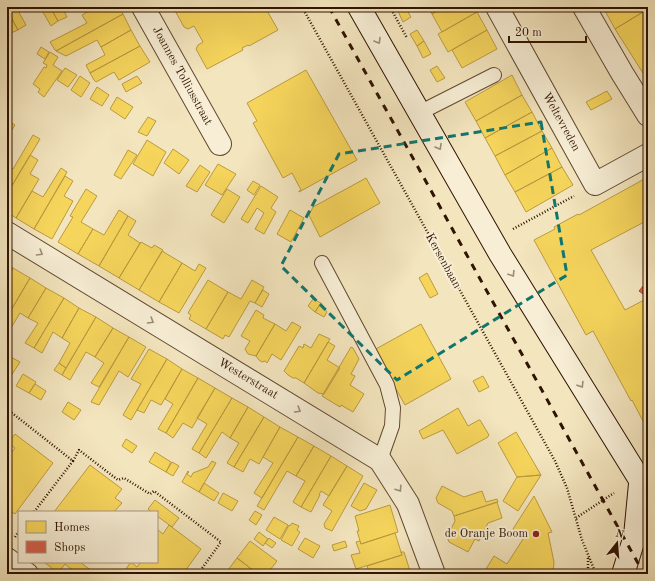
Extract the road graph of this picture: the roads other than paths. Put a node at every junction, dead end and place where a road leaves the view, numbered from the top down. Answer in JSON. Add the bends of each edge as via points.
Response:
{"nodes":[{"id":1,"x":143,"y":7,"type":"edge"},
{"id":2,"x":359,"y":7,"type":"edge"},
{"id":3,"x":497,"y":7,"type":"edge"},
{"id":4,"x":584,"y":7,"type":"edge"},
{"id":5,"x":494,"y":75,"type":"dead end"},
{"id":6,"x":419,"y":113,"type":"junction"},
{"id":7,"x":648,"y":115,"type":"edge"},
{"id":8,"x":220,"y":144,"type":"dead end"},
{"id":9,"x":648,"y":155,"type":"edge"},
{"id":10,"x":7,"y":233,"type":"edge"},
{"id":11,"x":322,"y":263,"type":"dead end"},
{"id":12,"x":380,"y":460,"type":"junction"},
{"id":13,"x":642,"y":479,"type":"edge"},
{"id":14,"x":648,"y":503,"type":"edge"},
{"id":15,"x":648,"y":548,"type":"edge"},
{"id":16,"x":7,"y":559,"type":"edge"},
{"id":17,"x":27,"y":574,"type":"edge"},
{"id":18,"x":434,"y":574,"type":"edge"},
{"id":19,"x":623,"y":574,"type":"edge"},
{"id":20,"x":631,"y":574,"type":"edge"}],
"edges":[{"from":1,"to":8,"type":"street","name":"Joannes Tolliusstraat"},
{"from":2,"to":6,"type":"street","one_way":true},
{"from":3,"to":9,"type":"street","name":"Weltevreden","via":[[595,184]]},
{"from":4,"to":7,"type":"street"},
{"from":5,"to":6,"type":"lane"},
{"from":6,"to":13,"type":"street","one_way":true,"via":[[492,241]]},
{"from":10,"to":12,"type":"street","name":"Westerstraat","one_way":true},
{"from":11,"to":12,"type":"lane","via":[[387,386],[393,408],[392,426]]},
{"from":12,"to":18,"type":"street","name":"Westerstraat","one_way":true,"via":[[408,504]]},
{"from":13,"to":14,"type":"street"},
{"from":13,"to":19,"type":"street","via":[[635,536]]},
{"from":15,"to":20,"type":"street"},
{"from":16,"to":17,"type":"street"}]}
